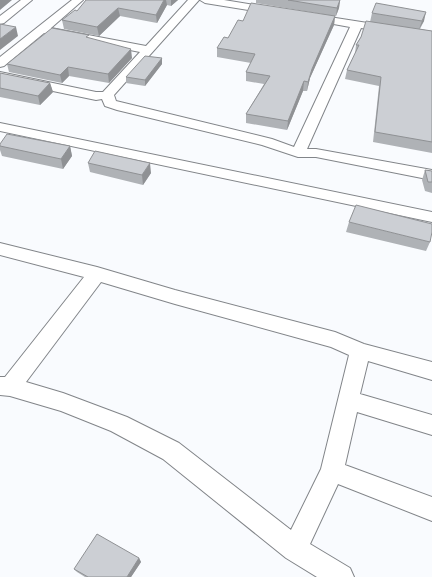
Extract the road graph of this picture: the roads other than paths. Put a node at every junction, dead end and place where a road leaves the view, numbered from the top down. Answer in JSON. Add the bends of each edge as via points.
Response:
{"nodes":[{"id":1,"x":27,"y":0,"type":"edge"},
{"id":2,"x":78,"y":0,"type":"edge"},
{"id":3,"x":194,"y":0,"type":"edge"},
{"id":4,"x":205,"y":0,"type":"edge"},
{"id":5,"x":281,"y":12,"type":"edge"},
{"id":6,"x":296,"y":14,"type":"edge"},
{"id":7,"x":0,"y":20,"type":"edge"},
{"id":8,"x":357,"y":24,"type":"junction"},
{"id":9,"x":41,"y":29,"type":"junction"},
{"id":10,"x":432,"y":36,"type":"edge"},
{"id":11,"x":148,"y":50,"type":"junction"},
{"id":12,"x":0,"y":63,"type":"edge"},
{"id":13,"x":0,"y":76,"type":"edge"},
{"id":14,"x":107,"y":95,"type":"junction"},
{"id":15,"x":0,"y":127,"type":"edge"},
{"id":16,"x":298,"y":152,"type":"junction"},
{"id":17,"x":432,"y":175,"type":"edge"},
{"id":18,"x":432,"y":218,"type":"edge"},
{"id":19,"x":0,"y":249,"type":"edge"},
{"id":20,"x":97,"y":274,"type":"junction"},
{"id":21,"x":360,"y":351,"type":"junction"},
{"id":22,"x":432,"y":371,"type":"edge"},
{"id":23,"x":5,"y":386,"type":"edge"},
{"id":24,"x":349,"y":400,"type":"junction"},
{"id":25,"x":432,"y":425,"type":"edge"},
{"id":26,"x":332,"y":471,"type":"junction"},
{"id":27,"x":432,"y":509,"type":"edge"},
{"id":28,"x":295,"y":549,"type":"junction"},
{"id":29,"x":341,"y":577,"type":"edge"}],
"edges":[{"from":1,"to":7,"type":"street"},
{"from":2,"to":9,"type":"street"},
{"from":3,"to":11,"type":"street"},
{"from":4,"to":5,"type":"street"},
{"from":6,"to":8,"type":"street"},
{"from":8,"to":10,"type":"street"},
{"from":8,"to":16,"type":"street"},
{"from":9,"to":11,"type":"street"},
{"from":9,"to":12,"type":"street"},
{"from":11,"to":14,"type":"street"},
{"from":13,"to":14,"type":"street","via":[[96,96]]},
{"from":14,"to":16,"type":"street","via":[[110,103],[122,107],[267,142]]},
{"from":15,"to":18,"type":"street"},
{"from":16,"to":17,"type":"street","via":[[316,152]]},
{"from":19,"to":20,"type":"street"},
{"from":20,"to":21,"type":"street","via":[[335,340]]},
{"from":20,"to":23,"type":"street"},
{"from":21,"to":22,"type":"street"},
{"from":21,"to":24,"type":"street"},
{"from":23,"to":28,"type":"street","via":[[63,402],[119,424],[171,451]]},
{"from":24,"to":25,"type":"street"},
{"from":24,"to":26,"type":"street"},
{"from":26,"to":27,"type":"street"},
{"from":26,"to":28,"type":"street"},
{"from":28,"to":29,"type":"street"}]}
